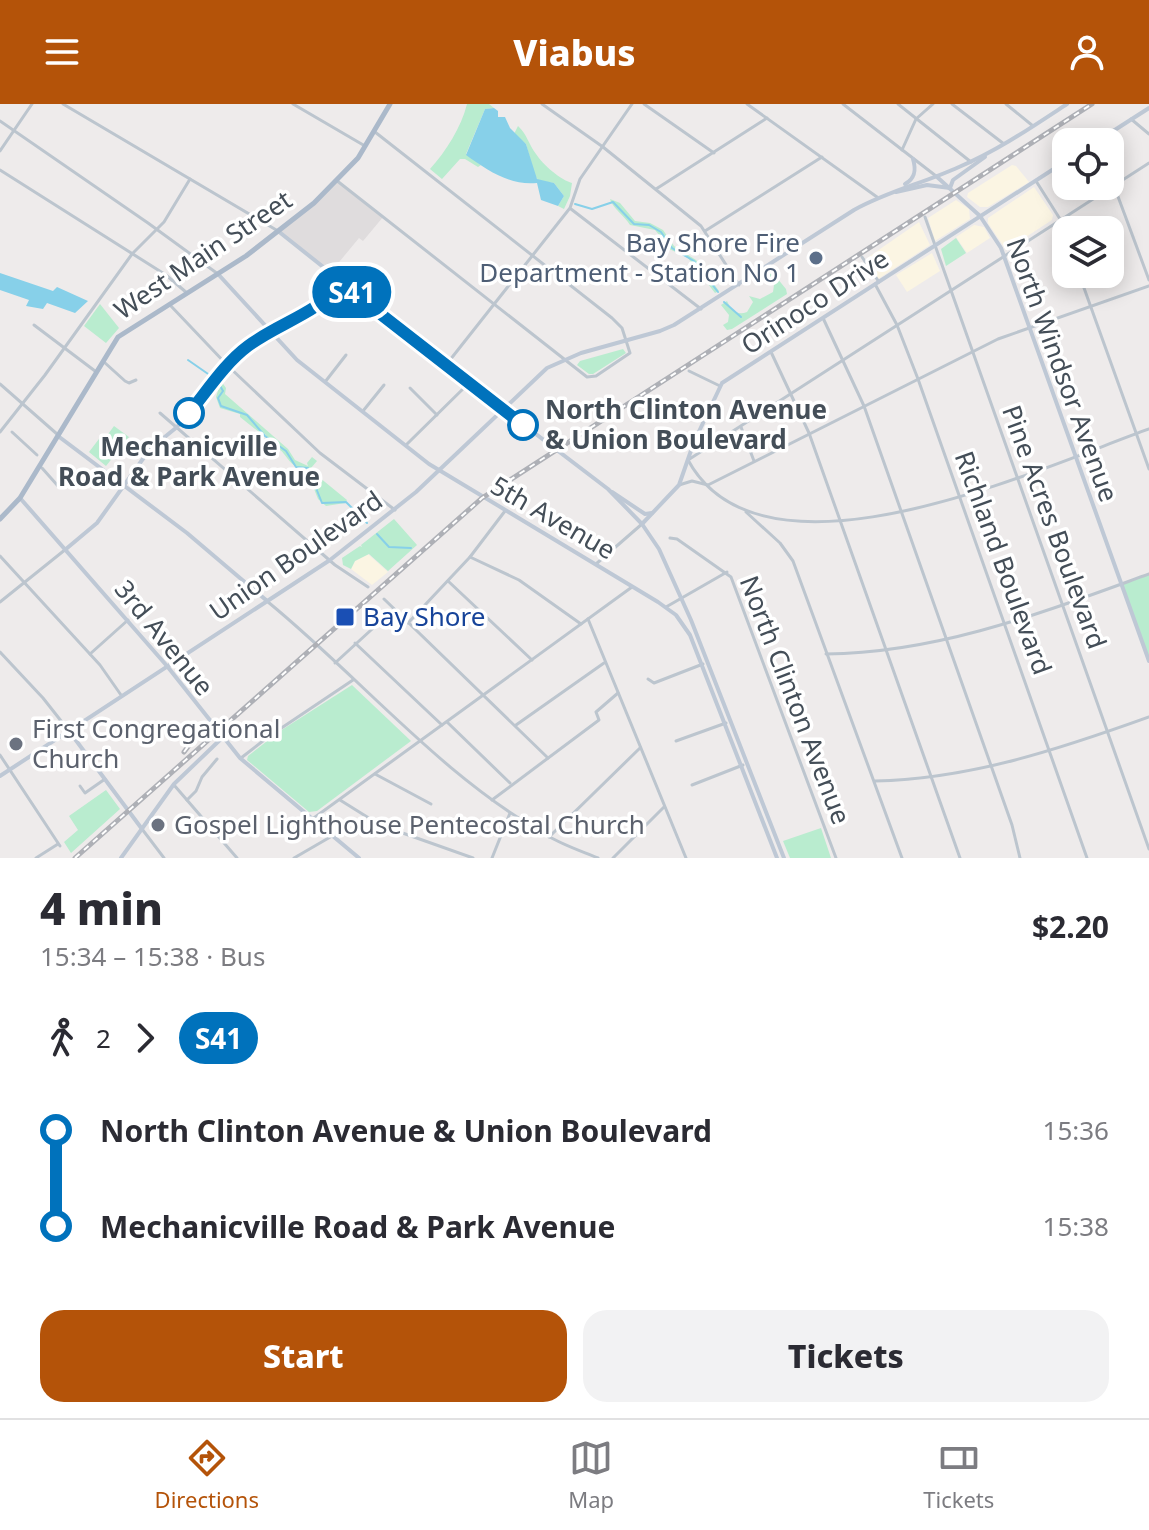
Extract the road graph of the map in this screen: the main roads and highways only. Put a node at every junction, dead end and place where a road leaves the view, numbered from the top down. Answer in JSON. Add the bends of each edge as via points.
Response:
{"nodes":[{"id":1,"x":390,"y":104,"type":"edge"},
{"id":2,"x":1063,"y":105,"type":"edge"},
{"id":3,"x":1149,"y":108,"type":"edge"},
{"id":4,"x":1117,"y":128,"type":"edge"},
{"id":5,"x":997,"y":149,"type":"junction"},
{"id":6,"x":913,"y":159,"type":"road end"},
{"id":7,"x":1052,"y":170,"type":"edge"},
{"id":8,"x":936,"y":176,"type":"junction"},
{"id":9,"x":950,"y":188,"type":"junction"},
{"id":10,"x":893,"y":191,"type":"junction"},
{"id":11,"x":883,"y":194,"type":"junction"},
{"id":12,"x":980,"y":216,"type":"junction"},
{"id":13,"x":278,"y":231,"type":"junction"},
{"id":14,"x":218,"y":274,"type":"junction"},
{"id":15,"x":342,"y":284,"type":"junction"},
{"id":16,"x":270,"y":333,"type":"junction"},
{"id":17,"x":502,"y":409,"type":"junction"},
{"id":18,"x":57,"y":435,"type":"junction"},
{"id":19,"x":438,"y":470,"type":"junction"},
{"id":20,"x":124,"y":486,"type":"junction"},
{"id":21,"x":608,"y":490,"type":"junction"},
{"id":22,"x":20,"y":498,"type":"junction"},
{"id":23,"x":654,"y":512,"type":"junction"},
{"id":24,"x":0,"y":519,"type":"edge"},
{"id":25,"x":642,"y":524,"type":"junction"},
{"id":26,"x":66,"y":549,"type":"junction"},
{"id":27,"x":266,"y":600,"type":"junction"},
{"id":28,"x":1149,"y":661,"type":"edge"},
{"id":29,"x":704,"y":664,"type":"junction"},
{"id":30,"x":167,"y":666,"type":"junction"},
{"id":31,"x":69,"y":731,"type":"junction"},
{"id":32,"x":222,"y":738,"type":"junction"},
{"id":33,"x":744,"y":765,"type":"junction"},
{"id":34,"x":0,"y":776,"type":"edge"},
{"id":35,"x":142,"y":829,"type":"junction"},
{"id":36,"x":121,"y":858,"type":"edge"},
{"id":37,"x":359,"y":858,"type":"edge"},
{"id":38,"x":777,"y":858,"type":"edge"},
{"id":39,"x":784,"y":858,"type":"edge"}],
"edges":[{"from":1,"to":13,"type":"main road","name":"West Main Street","via":[[358,158]]},
{"from":2,"to":5,"type":"main road"},
{"from":3,"to":4,"type":"main road"},
{"from":5,"to":8,"type":"main road","name":"Union Boulevard"},
{"from":5,"to":9,"type":"main road","via":[[953,180]]},
{"from":6,"to":10,"type":"main road","via":[[911,181]]},
{"from":7,"to":12,"type":"main road","name":"Orinoco Drive"},
{"from":8,"to":9,"type":"main road","name":"North Windsor Avenue"},
{"from":8,"to":10,"type":"main road","name":"Union Boulevard"},
{"from":9,"to":11,"type":"main road","via":[[927,185]]},
{"from":9,"to":12,"type":"main road","name":"North Windsor Avenue"},
{"from":10,"to":11,"type":"main road","name":"Union Boulevard"},
{"from":11,"to":17,"type":"main road","name":"Union Boulevard","via":[[660,331],[547,368]]},
{"from":12,"to":23,"type":"main road","name":"Orinoco Drive","via":[[720,386],[679,485]]},
{"from":12,"to":28,"type":"main road","name":"North Windsor Avenue","via":[[1004,257]]},
{"from":13,"to":14,"type":"main road","name":"West Main Street"},
{"from":13,"to":15,"type":"main road"},
{"from":14,"to":16,"type":"main road","name":"5th Avenue"},
{"from":14,"to":18,"type":"main road","name":"West Main Street","via":[[118,337]]},
{"from":15,"to":16,"type":"main road","via":[[330,298]]},
{"from":15,"to":17,"type":"main road"},
{"from":16,"to":19,"type":"main road","name":"5th Avenue"},
{"from":16,"to":20,"type":"main road","via":[[246,347],[177,427],[150,449]]},
{"from":17,"to":19,"type":"main road","name":"Union Boulevard"},
{"from":17,"to":21,"type":"main road"},
{"from":18,"to":20,"type":"main road"},
{"from":18,"to":22,"type":"main road","name":"West Main Street"},
{"from":19,"to":27,"type":"main road","name":"Union Boulevard","via":[[330,560]]},
{"from":19,"to":29,"type":"main road","name":"5th Avenue","via":[[666,607],[690,635]]},
{"from":20,"to":26,"type":"main road","via":[[97,523]]},
{"from":20,"to":27,"type":"main road"},
{"from":21,"to":23,"type":"main road","via":[[645,514]]},
{"from":21,"to":25,"type":"main road"},
{"from":22,"to":24,"type":"main road","name":"West Main Street"},
{"from":22,"to":26,"type":"main road","name":"3rd Avenue"},
{"from":23,"to":25,"type":"main road"},
{"from":25,"to":29,"type":"main road","name":"5th Avenue","via":[[681,598]]},
{"from":26,"to":30,"type":"main road","name":"3rd Avenue"},
{"from":27,"to":30,"type":"main road","name":"Union Boulevard"},
{"from":29,"to":33,"type":"main road","name":"5th Avenue"},
{"from":30,"to":31,"type":"main road","name":"Union Boulevard"},
{"from":30,"to":32,"type":"main road","name":"3rd Avenue"},
{"from":31,"to":34,"type":"main road","name":"Union Boulevard"},
{"from":31,"to":35,"type":"main road"},
{"from":32,"to":35,"type":"main road","via":[[174,784]]},
{"from":32,"to":37,"type":"main road","name":"3rd Avenue"},
{"from":33,"to":38,"type":"main road","name":"5th Avenue"},
{"from":33,"to":39,"type":"main road","name":"5th Avenue"},
{"from":35,"to":36,"type":"main road"}]}
